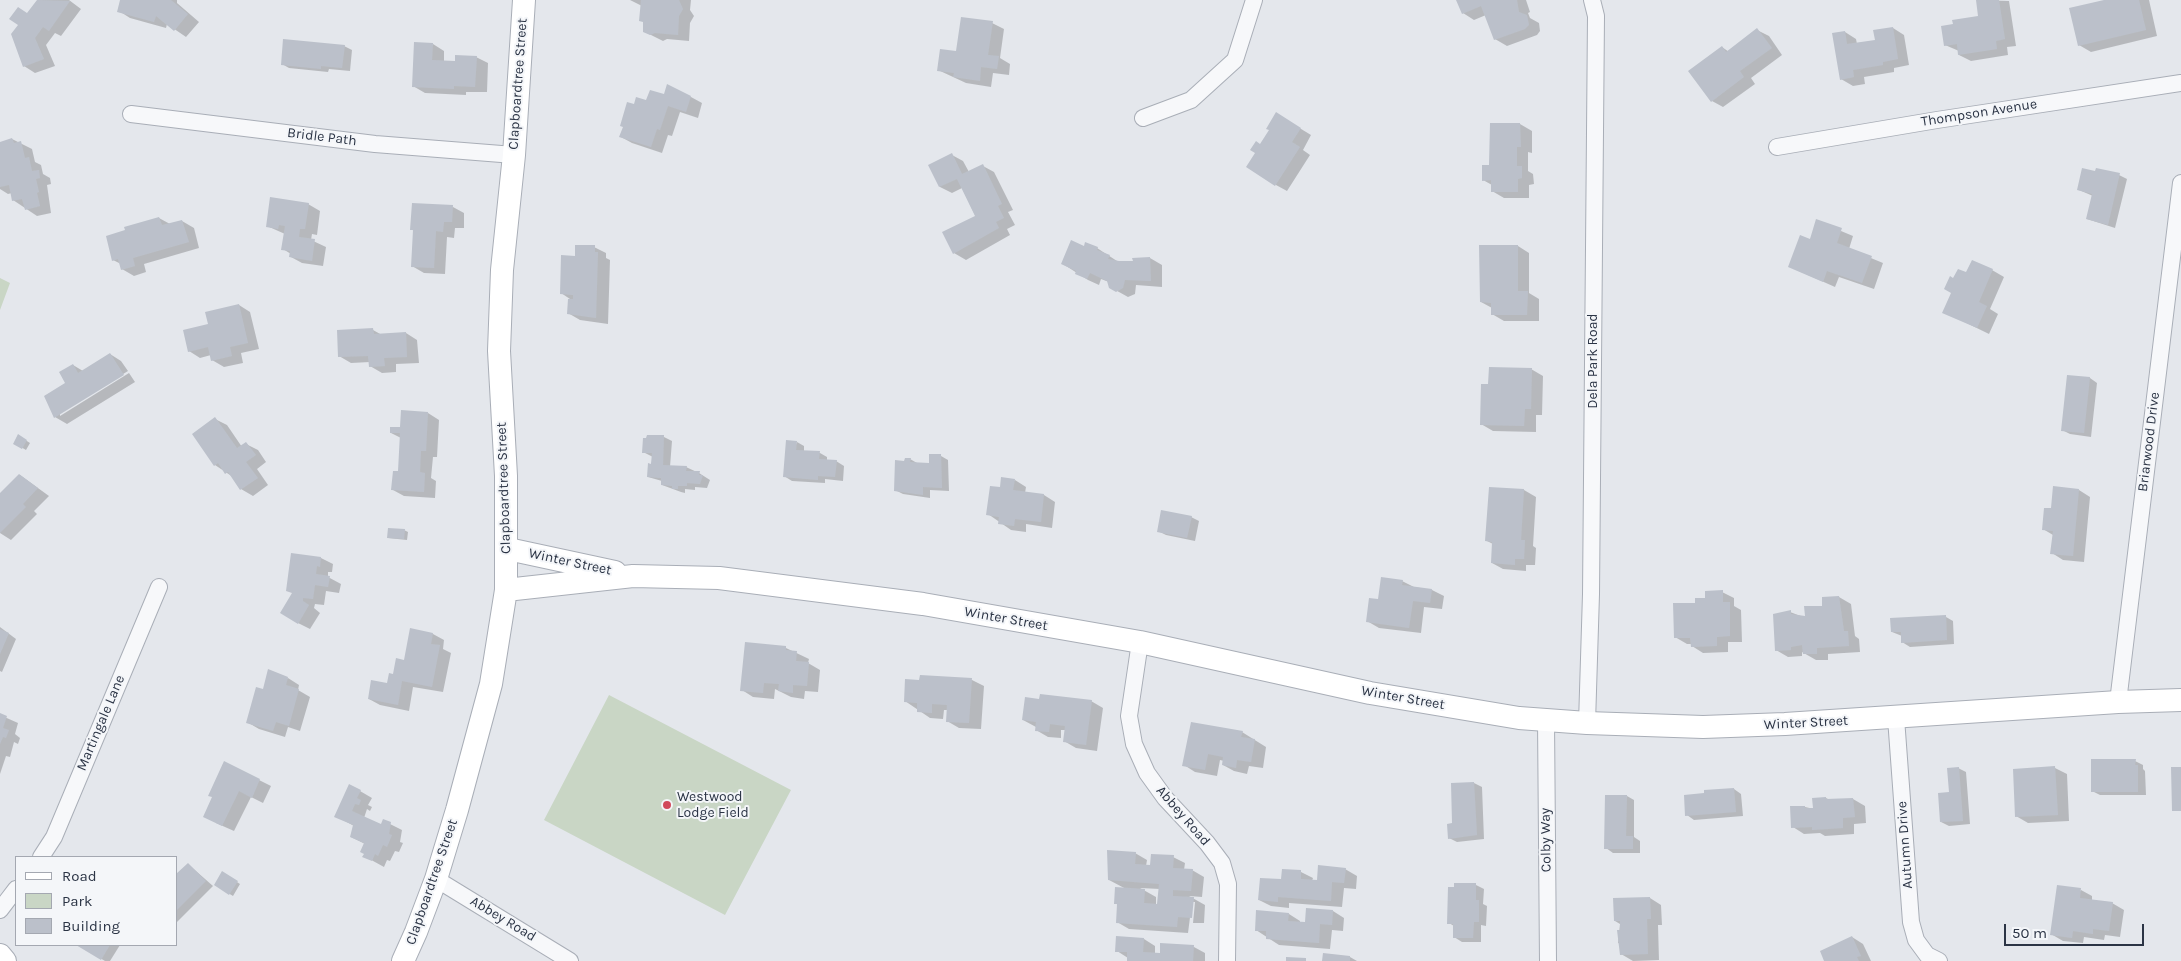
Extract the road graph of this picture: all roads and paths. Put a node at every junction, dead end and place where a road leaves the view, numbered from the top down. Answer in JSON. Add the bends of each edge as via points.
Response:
{"nodes":[{"id":1,"x":524,"y":0,"type":"edge"},
{"id":2,"x":1254,"y":0,"type":"edge"},
{"id":3,"x":1592,"y":0,"type":"edge"},
{"id":4,"x":2181,"y":83,"type":"edge"},
{"id":5,"x":131,"y":114,"type":"dead end"},
{"id":6,"x":1143,"y":118,"type":"dead end"},
{"id":7,"x":1777,"y":147,"type":"dead end"},
{"id":8,"x":514,"y":155,"type":"junction"},
{"id":9,"x":2181,"y":183,"type":"edge"},
{"id":10,"x":508,"y":549,"type":"junction"},
{"id":11,"x":633,"y":576,"type":"junction"},
{"id":12,"x":159,"y":587,"type":"dead end"},
{"id":13,"x":506,"y":590,"type":"junction"},
{"id":14,"x":1140,"y":642,"type":"junction"},
{"id":15,"x":2181,"y":700,"type":"edge"},
{"id":16,"x":2118,"y":702,"type":"junction"},
{"id":17,"x":1896,"y":718,"type":"junction"},
{"id":18,"x":1546,"y":720,"type":"junction"},
{"id":19,"x":1587,"y":723,"type":"junction"},
{"id":20,"x":41,"y":856,"type":"edge"},
{"id":21,"x":436,"y":879,"type":"junction"},
{"id":22,"x":15,"y":890,"type":"edge"},
{"id":23,"x":0,"y":910,"type":"edge"},
{"id":24,"x":0,"y":955,"type":"edge"},
{"id":25,"x":5,"y":961,"type":"edge"},
{"id":26,"x":403,"y":961,"type":"edge"},
{"id":27,"x":570,"y":961,"type":"edge"},
{"id":28,"x":1227,"y":961,"type":"edge"},
{"id":29,"x":1548,"y":961,"type":"edge"},
{"id":30,"x":1939,"y":961,"type":"edge"}],
"edges":[{"from":1,"to":8,"type":"street","name":"Clapboardtree Street"},
{"from":2,"to":6,"type":"street","via":[[1235,60],[1191,100]]},
{"from":3,"to":19,"type":"street","name":"Dela Park Road","via":[[1596,36]]},
{"from":4,"to":7,"type":"street","name":"Thompson Avenue"},
{"from":5,"to":8,"type":"street","name":"Bridle Path","via":[[375,144]]},
{"from":8,"to":10,"type":"street","name":"Clapboardtree Street","via":[[502,270],[499,351]]},
{"from":9,"to":16,"type":"street","name":"Briarwood Drive"},
{"from":10,"to":11,"type":"street","name":"Winter Street"},
{"from":10,"to":13,"type":"street","name":"Clapboardtree Street"},
{"from":11,"to":13,"type":"street","name":"Winter Street"},
{"from":11,"to":14,"type":"street","name":"Winter Street","via":[[719,578],[915,603]]},
{"from":12,"to":20,"type":"street","name":"Martingale Lane","via":[[54,837]]},
{"from":13,"to":21,"type":"street","name":"Clapboardtree Street","via":[[491,684]]},
{"from":14,"to":18,"type":"street","name":"Winter Street","via":[[1370,693]]},
{"from":14,"to":28,"type":"street","name":"Abbey Road","via":[[1129,716],[1134,744],[1147,773],[1164,798],[1208,843],[1222,863],[1228,884]]},
{"from":15,"to":16,"type":"street","name":"Winter Street"},
{"from":16,"to":17,"type":"street","name":"Winter Street"},
{"from":17,"to":19,"type":"street","name":"Winter Street","via":[[1703,727]]},
{"from":17,"to":30,"type":"street","name":"Autumn Drive","via":[[1911,922],[1916,940],[1927,955]]},
{"from":18,"to":19,"type":"street","name":"Winter Street"},
{"from":18,"to":29,"type":"street","name":"Colby Way"},
{"from":21,"to":26,"type":"street","name":"Clapboardtree Street"},
{"from":21,"to":27,"type":"street","name":"Abbey Road"},
{"from":22,"to":23,"type":"street"},
{"from":24,"to":25,"type":"street"}]}
